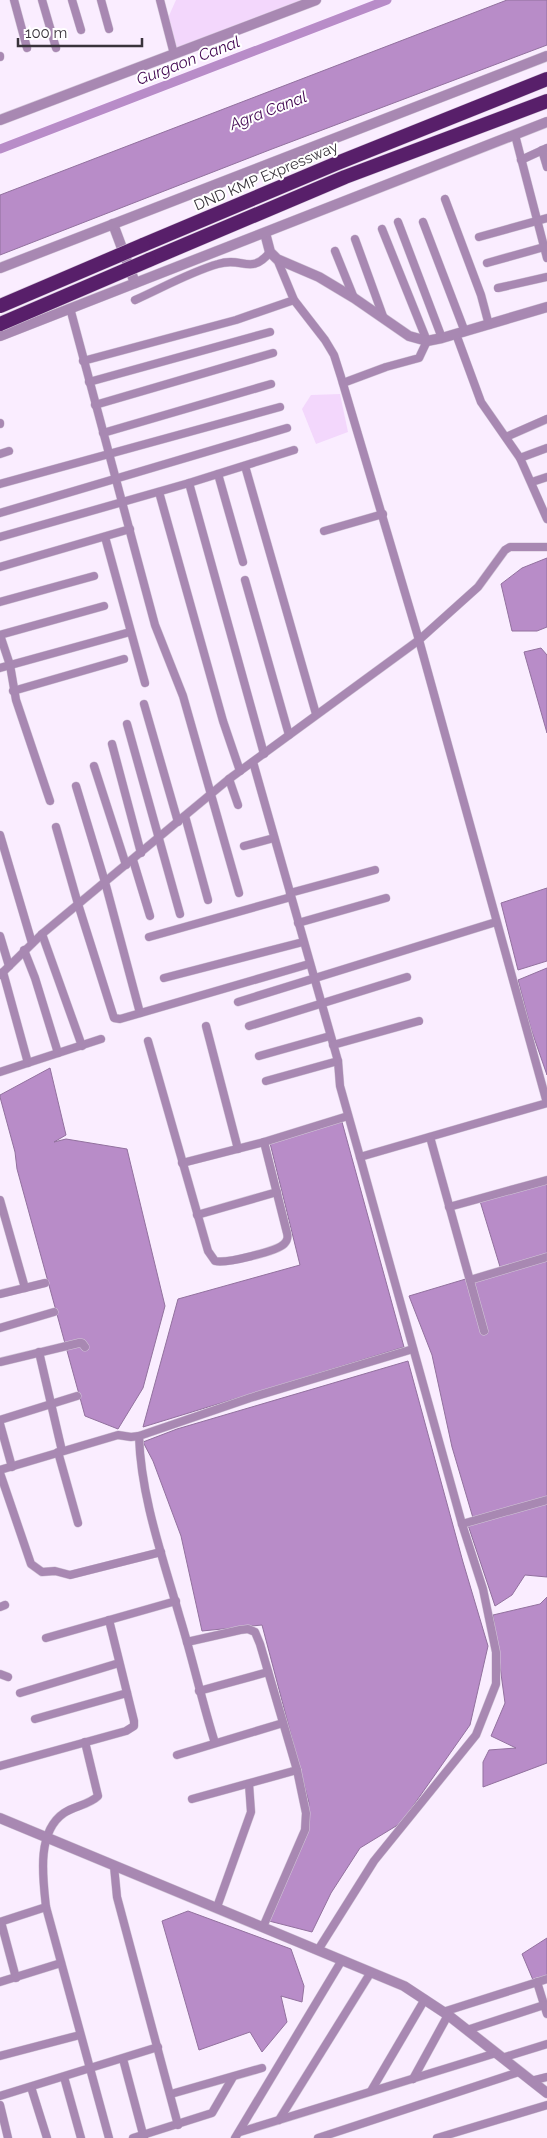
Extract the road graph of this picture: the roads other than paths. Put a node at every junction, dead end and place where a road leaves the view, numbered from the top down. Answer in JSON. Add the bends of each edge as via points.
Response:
{"nodes":[{"id":1,"x":14,"y":0,"type":"edge"},
{"id":2,"x":42,"y":0,"type":"edge"},
{"id":3,"x":72,"y":0,"type":"edge"},
{"id":4,"x":101,"y":0,"type":"edge"},
{"id":5,"x":316,"y":0,"type":"edge"},
{"id":6,"x":160,"y":2,"type":"edge"},
{"id":7,"x":109,"y":29,"type":"dead end"},
{"id":8,"x":81,"y":30,"type":"dead end"},
{"id":9,"x":27,"y":48,"type":"dead end"},
{"id":10,"x":56,"y":48,"type":"dead end"},
{"id":11,"x":174,"y":54,"type":"junction"},
{"id":12,"x":547,"y":56,"type":"edge"},
{"id":13,"x":547,"y":79,"type":"edge"},
{"id":14,"x":547,"y":101,"type":"edge"},
{"id":15,"x":0,"y":120,"type":"edge"},
{"id":16,"x":547,"y":122,"type":"edge"},
{"id":17,"x":515,"y":135,"type":"junction"},
{"id":18,"x":544,"y":149,"type":"edge"},
{"id":19,"x":521,"y":160,"type":"junction"},
{"id":20,"x":547,"y":167,"type":"edge"},
{"id":21,"x":445,"y":198,"type":"dead end"},
{"id":22,"x":547,"y":218,"type":"edge"},
{"id":23,"x":536,"y":221,"type":"junction"},
{"id":24,"x":398,"y":222,"type":"dead end"},
{"id":25,"x":423,"y":222,"type":"dead end"},
{"id":26,"x":114,"y":224,"type":"junction"},
{"id":27,"x":382,"y":229,"type":"dead end"},
{"id":28,"x":265,"y":233,"type":"junction"},
{"id":29,"x":479,"y":237,"type":"dead end"},
{"id":30,"x":355,"y":240,"type":"dead end"},
{"id":31,"x":544,"y":247,"type":"junction"},
{"id":32,"x":335,"y":251,"type":"dead end"},
{"id":33,"x":274,"y":256,"type":"junction"},
{"id":34,"x":547,"y":258,"type":"edge"},
{"id":35,"x":487,"y":263,"type":"dead end"},
{"id":36,"x":0,"y":268,"type":"edge"},
{"id":37,"x":547,"y":277,"type":"edge"},
{"id":38,"x":135,"y":283,"type":"junction"},
{"id":39,"x":498,"y":288,"type":"dead end"},
{"id":40,"x":354,"y":298,"type":"junction"},
{"id":41,"x":135,"y":300,"type":"dead end"},
{"id":42,"x":294,"y":300,"type":"junction"},
{"id":43,"x":0,"y":306,"type":"edge"},
{"id":44,"x":547,"y":307,"type":"edge"},
{"id":45,"x":70,"y":308,"type":"junction"},
{"id":46,"x":384,"y":319,"type":"junction"},
{"id":47,"x":0,"y":324,"type":"edge"},
{"id":48,"x":489,"y":325,"type":"junction"},
{"id":49,"x":270,"y":332,"type":"dead end"},
{"id":50,"x":460,"y":333,"type":"junction"},
{"id":51,"x":0,"y":336,"type":"edge"},
{"id":52,"x":442,"y":338,"type":"junction"},
{"id":53,"x":427,"y":341,"type":"junction"},
{"id":54,"x":273,"y":354,"type":"dead end"},
{"id":55,"x":83,"y":361,"type":"junction"},
{"id":56,"x":89,"y":382,"type":"junction"},
{"id":57,"x":343,"y":383,"type":"junction"},
{"id":58,"x":271,"y":384,"type":"dead end"},
{"id":59,"x":95,"y":405,"type":"junction"},
{"id":60,"x":280,"y":407,"type":"dead end"},
{"id":61,"x":547,"y":419,"type":"edge"},
{"id":62,"x":287,"y":428,"type":"dead end"},
{"id":63,"x":103,"y":432,"type":"junction"},
{"id":64,"x":506,"y":437,"type":"junction"},
{"id":65,"x":547,"y":448,"type":"edge"},
{"id":66,"x":294,"y":450,"type":"dead end"},
{"id":67,"x":9,"y":451,"type":"dead end"},
{"id":68,"x":0,"y":454,"type":"edge"},
{"id":69,"x":108,"y":454,"type":"junction"},
{"id":70,"x":520,"y":458,"type":"junction"},
{"id":71,"x":245,"y":466,"type":"junction"},
{"id":72,"x":218,"y":474,"type":"junction"},
{"id":73,"x":547,"y":477,"type":"edge"},
{"id":74,"x":116,"y":479,"type":"junction"},
{"id":75,"x":532,"y":482,"type":"junction"},
{"id":76,"x":0,"y":484,"type":"edge"},
{"id":77,"x":189,"y":484,"type":"junction"},
{"id":78,"x":158,"y":492,"type":"junction"},
{"id":79,"x":123,"y":502,"type":"junction"},
{"id":80,"x":0,"y":513,"type":"edge"},
{"id":81,"x":383,"y":514,"type":"junction"},
{"id":82,"x":547,"y":518,"type":"edge"},
{"id":83,"x":130,"y":529,"type":"junction"},
{"id":84,"x":324,"y":531,"type":"dead end"},
{"id":85,"x":0,"y":537,"type":"edge"},
{"id":86,"x":105,"y":537,"type":"junction"},
{"id":87,"x":547,"y":547,"type":"edge"},
{"id":88,"x":243,"y":562,"type":"dead end"},
{"id":89,"x":0,"y":567,"type":"edge"},
{"id":90,"x":94,"y":576,"type":"dead end"},
{"id":91,"x":245,"y":580,"type":"dead end"},
{"id":92,"x":0,"y":602,"type":"edge"},
{"id":93,"x":104,"y":606,"type":"dead end"},
{"id":94,"x":130,"y":632,"type":"junction"},
{"id":95,"x":0,"y":635,"type":"edge"},
{"id":96,"x":419,"y":640,"type":"junction"},
{"id":97,"x":124,"y":659,"type":"dead end"},
{"id":98,"x":10,"y":665,"type":"junction"},
{"id":99,"x":0,"y":668,"type":"edge"},
{"id":100,"x":145,"y":683,"type":"dead end"},
{"id":101,"x":13,"y":691,"type":"junction"},
{"id":102,"x":144,"y":704,"type":"dead end"},
{"id":103,"x":316,"y":714,"type":"junction"},
{"id":104,"x":127,"y":724,"type":"dead end"},
{"id":105,"x":290,"y":734,"type":"junction"},
{"id":106,"x":112,"y":744,"type":"dead end"},
{"id":107,"x":264,"y":754,"type":"junction"},
{"id":108,"x":253,"y":762,"type":"junction"},
{"id":109,"x":94,"y":766,"type":"dead end"},
{"id":110,"x":240,"y":771,"type":"junction"},
{"id":111,"x":229,"y":778,"type":"junction"},
{"id":112,"x":76,"y":786,"type":"dead end"},
{"id":113,"x":212,"y":793,"type":"junction"},
{"id":114,"x":50,"y":801,"type":"dead end"},
{"id":115,"x":238,"y":805,"type":"dead end"},
{"id":116,"x":185,"y":816,"type":"junction"},
{"id":117,"x":178,"y":822,"type":"junction"},
{"id":118,"x":56,"y":828,"type":"dead end"},
{"id":119,"x":0,"y":836,"type":"edge"},
{"id":120,"x":160,"y":837,"type":"junction"},
{"id":121,"x":274,"y":838,"type":"junction"},
{"id":122,"x":244,"y":846,"type":"dead end"},
{"id":123,"x":141,"y":853,"type":"junction"},
{"id":124,"x":129,"y":863,"type":"junction"},
{"id":125,"x":375,"y":870,"type":"dead end"},
{"id":126,"x":105,"y":882,"type":"junction"},
{"id":127,"x":239,"y":893,"type":"dead end"},
{"id":128,"x":290,"y":895,"type":"junction"},
{"id":129,"x":386,"y":898,"type":"dead end"},
{"id":130,"x":208,"y":900,"type":"dead end"},
{"id":131,"x":78,"y":904,"type":"junction"},
{"id":132,"x":180,"y":914,"type":"dead end"},
{"id":133,"x":150,"y":916,"type":"dead end"},
{"id":134,"x":496,"y":922,"type":"junction"},
{"id":135,"x":298,"y":923,"type":"junction"},
{"id":136,"x":42,"y":934,"type":"junction"},
{"id":137,"x":0,"y":936,"type":"edge"},
{"id":138,"x":149,"y":937,"type":"dead end"},
{"id":139,"x":303,"y":942,"type":"junction"},
{"id":140,"x":32,"y":943,"type":"junction"},
{"id":141,"x":24,"y":950,"type":"junction"},
{"id":142,"x":309,"y":964,"type":"junction"},
{"id":143,"x":9,"y":966,"type":"junction"},
{"id":144,"x":2,"y":974,"type":"edge"},
{"id":145,"x":407,"y":977,"type":"dead end"},
{"id":146,"x":164,"y":978,"type":"dead end"},
{"id":147,"x":314,"y":979,"type":"junction"},
{"id":148,"x":238,"y":1002,"type":"dead end"},
{"id":149,"x":320,"y":1004,"type":"junction"},
{"id":150,"x":140,"y":1013,"type":"junction"},
{"id":151,"x":418,"y":1021,"type":"dead end"},
{"id":152,"x":206,"y":1026,"type":"dead end"},
{"id":153,"x":249,"y":1026,"type":"dead end"},
{"id":154,"x":330,"y":1036,"type":"junction"},
{"id":155,"x":101,"y":1040,"type":"dead end"},
{"id":156,"x":148,"y":1041,"type":"dead end"},
{"id":157,"x":82,"y":1046,"type":"junction"},
{"id":158,"x":333,"y":1046,"type":"junction"},
{"id":159,"x":58,"y":1053,"type":"junction"},
{"id":160,"x":259,"y":1056,"type":"dead end"},
{"id":161,"x":338,"y":1061,"type":"junction"},
{"id":162,"x":28,"y":1063,"type":"junction"},
{"id":163,"x":1,"y":1070,"type":"edge"},
{"id":164,"x":266,"y":1081,"type":"dead end"},
{"id":165,"x":348,"y":1116,"type":"junction"},
{"id":166,"x":430,"y":1137,"type":"junction"},
{"id":167,"x":264,"y":1142,"type":"junction"},
{"id":168,"x":238,"y":1149,"type":"junction"},
{"id":169,"x":360,"y":1157,"type":"junction"},
{"id":170,"x":182,"y":1163,"type":"junction"},
{"id":171,"x":547,"y":1180,"type":"edge"},
{"id":172,"x":277,"y":1192,"type":"junction"},
{"id":173,"x":0,"y":1200,"type":"edge"},
{"id":174,"x":450,"y":1207,"type":"junction"},
{"id":175,"x":197,"y":1215,"type":"junction"},
{"id":176,"x":3,"y":1221,"type":"edge"},
{"id":177,"x":547,"y":1257,"type":"edge"},
{"id":178,"x":470,"y":1280,"type":"junction"},
{"id":179,"x":45,"y":1282,"type":"dead end"},
{"id":180,"x":25,"y":1288,"type":"junction"},
{"id":181,"x":0,"y":1294,"type":"edge"},
{"id":182,"x":54,"y":1312,"type":"dead end"},
{"id":183,"x":0,"y":1328,"type":"edge"},
{"id":184,"x":484,"y":1331,"type":"dead end"},
{"id":185,"x":85,"y":1348,"type":"dead end"},
{"id":186,"x":413,"y":1349,"type":"junction"},
{"id":187,"x":39,"y":1352,"type":"junction"},
{"id":188,"x":0,"y":1362,"type":"edge"},
{"id":189,"x":77,"y":1396,"type":"dead end"},
{"id":190,"x":51,"y":1404,"type":"junction"},
{"id":191,"x":0,"y":1420,"type":"edge"},
{"id":192,"x":0,"y":1424,"type":"edge"},
{"id":193,"x":135,"y":1436,"type":"junction"},
{"id":194,"x":60,"y":1452,"type":"junction"},
{"id":195,"x":12,"y":1467,"type":"junction"},
{"id":196,"x":0,"y":1472,"type":"edge"},
{"id":197,"x":4,"y":1498,"type":"edge"},
{"id":198,"x":547,"y":1500,"type":"edge"},
{"id":199,"x":78,"y":1523,"type":"dead end"},
{"id":200,"x":462,"y":1524,"type":"junction"},
{"id":201,"x":161,"y":1552,"type":"junction"},
{"id":202,"x":176,"y":1601,"type":"junction"},
{"id":203,"x":109,"y":1620,"type":"junction"},
{"id":204,"x":46,"y":1638,"type":"dead end"},
{"id":205,"x":187,"y":1642,"type":"junction"},
{"id":206,"x":119,"y":1664,"type":"junction"},
{"id":207,"x":268,"y":1672,"type":"junction"},
{"id":208,"x":199,"y":1691,"type":"junction"},
{"id":209,"x":20,"y":1693,"type":"dead end"},
{"id":210,"x":126,"y":1693,"type":"junction"},
{"id":211,"x":35,"y":1719,"type":"dead end"},
{"id":212,"x":283,"y":1723,"type":"junction"},
{"id":213,"x":85,"y":1742,"type":"junction"},
{"id":214,"x":216,"y":1743,"type":"junction"},
{"id":215,"x":177,"y":1754,"type":"dead end"},
{"id":216,"x":0,"y":1766,"type":"edge"},
{"id":217,"x":297,"y":1770,"type":"junction"},
{"id":218,"x":249,"y":1784,"type":"junction"},
{"id":219,"x":192,"y":1799,"type":"dead end"},
{"id":220,"x":0,"y":1818,"type":"edge"},
{"id":221,"x":46,"y":1838,"type":"junction"},
{"id":222,"x":114,"y":1866,"type":"junction"},
{"id":223,"x":46,"y":1907,"type":"junction"},
{"id":224,"x":217,"y":1907,"type":"junction"},
{"id":225,"x":0,"y":1922,"type":"edge"},
{"id":226,"x":263,"y":1927,"type":"junction"},
{"id":227,"x":318,"y":1950,"type":"junction"},
{"id":228,"x":342,"y":1960,"type":"junction"},
{"id":229,"x":61,"y":1963,"type":"junction"},
{"id":230,"x":372,"y":1972,"type":"junction"},
{"id":231,"x":16,"y":1978,"type":"junction"},
{"id":232,"x":547,"y":1979,"type":"edge"},
{"id":233,"x":0,"y":1982,"type":"edge"},
{"id":234,"x":537,"y":1982,"type":"junction"},
{"id":235,"x":425,"y":1999,"type":"junction"},
{"id":236,"x":544,"y":2005,"type":"junction"},
{"id":237,"x":446,"y":2013,"type":"junction"},
{"id":238,"x":547,"y":2014,"type":"edge"},
{"id":239,"x":467,"y":2030,"type":"junction"},
{"id":240,"x":80,"y":2035,"type":"junction"},
{"id":241,"x":547,"y":2044,"type":"edge"},
{"id":242,"x":158,"y":2047,"type":"junction"},
{"id":243,"x":0,"y":2056,"type":"edge"},
{"id":244,"x":499,"y":2056,"type":"junction"},
{"id":245,"x":122,"y":2058,"type":"junction"},
{"id":246,"x":262,"y":2068,"type":"dead end"},
{"id":247,"x":89,"y":2069,"type":"junction"},
{"id":248,"x":519,"y":2072,"type":"junction"},
{"id":249,"x":64,"y":2077,"type":"junction"},
{"id":250,"x":233,"y":2077,"type":"junction"},
{"id":251,"x":547,"y":2077,"type":"edge"},
{"id":252,"x":413,"y":2079,"type":"junction"},
{"id":253,"x":531,"y":2082,"type":"junction"},
{"id":254,"x":32,"y":2087,"type":"junction"},
{"id":255,"x":371,"y":2092,"type":"junction"},
{"id":256,"x":547,"y":2093,"type":"edge"},
{"id":257,"x":171,"y":2094,"type":"junction"},
{"id":258,"x":0,"y":2096,"type":"edge"},
{"id":259,"x":547,"y":2105,"type":"edge"},
{"id":260,"x":0,"y":2106,"type":"edge"},
{"id":261,"x":279,"y":2120,"type":"junction"},
{"id":262,"x":178,"y":2125,"type":"junction"},
{"id":263,"x":238,"y":2135,"type":"edge"},
{"id":264,"x":144,"y":2136,"type":"edge"},
{"id":265,"x":8,"y":2138,"type":"edge"},
{"id":266,"x":46,"y":2138,"type":"edge"},
{"id":267,"x":81,"y":2138,"type":"edge"},
{"id":268,"x":109,"y":2138,"type":"edge"},
{"id":269,"x":133,"y":2138,"type":"edge"},
{"id":270,"x":318,"y":2138,"type":"edge"},
{"id":271,"x":437,"y":2138,"type":"edge"}],
"edges":[{"from":1,"to":9,"type":"street"},
{"from":2,"to":10,"type":"street"},
{"from":3,"to":8,"type":"street"},
{"from":4,"to":7,"type":"street"},
{"from":5,"to":11,"type":"street"},
{"from":6,"to":11,"type":"street"},
{"from":11,"to":15,"type":"street"},
{"from":12,"to":26,"type":"street"},
{"from":13,"to":43,"type":"highway","name":"DND KMP Expressway","bridge":true,"via":[[335,164]]},
{"from":14,"to":47,"type":"highway","name":"DND KMP Expressway","bridge":true,"via":[[345,177]]},
{"from":16,"to":17,"type":"street"},
{"from":17,"to":19,"type":"street"},
{"from":17,"to":28,"type":"street"},
{"from":18,"to":19,"type":"street"},
{"from":18,"to":20,"type":"street"},
{"from":19,"to":23,"type":"street"},
{"from":21,"to":48,"type":"street"},
{"from":22,"to":23,"type":"street"},
{"from":23,"to":29,"type":"street"},
{"from":23,"to":31,"type":"street"},
{"from":24,"to":52,"type":"street"},
{"from":25,"to":50,"type":"street"},
{"from":26,"to":36,"type":"street"},
{"from":26,"to":38,"type":"street"},
{"from":27,"to":53,"type":"street"},
{"from":28,"to":33,"type":"street"},
{"from":28,"to":38,"type":"street"},
{"from":30,"to":46,"type":"street"},
{"from":31,"to":34,"type":"street"},
{"from":31,"to":35,"type":"street"},
{"from":32,"to":40,"type":"street"},
{"from":33,"to":40,"type":"street"},
{"from":33,"to":41,"type":"street","via":[[249,265],[230,260],[215,264]]},
{"from":33,"to":42,"type":"street"},
{"from":37,"to":39,"type":"street"},
{"from":38,"to":45,"type":"street"},
{"from":40,"to":46,"type":"street"},
{"from":42,"to":55,"type":"street","via":[[236,320]]},
{"from":42,"to":57,"type":"street","via":[[334,355]]},
{"from":44,"to":48,"type":"street"},
{"from":45,"to":51,"type":"street"},
{"from":45,"to":55,"type":"street"},
{"from":46,"to":53,"type":"street","via":[[409,336]]},
{"from":48,"to":50,"type":"street"},
{"from":49,"to":56,"type":"street"},
{"from":50,"to":52,"type":"street"},
{"from":50,"to":64,"type":"street","via":[[482,402]]},
{"from":52,"to":53,"type":"street"},
{"from":53,"to":57,"type":"street","via":[[419,358],[386,366]]},
{"from":54,"to":59,"type":"street"},
{"from":55,"to":56,"type":"street"},
{"from":56,"to":59,"type":"street"},
{"from":57,"to":81,"type":"street"},
{"from":58,"to":63,"type":"street"},
{"from":59,"to":63,"type":"street"},
{"from":60,"to":69,"type":"street"},
{"from":61,"to":64,"type":"street"},
{"from":62,"to":74,"type":"street"},
{"from":63,"to":69,"type":"street"},
{"from":64,"to":70,"type":"street"},
{"from":65,"to":70,"type":"street"},
{"from":66,"to":71,"type":"street"},
{"from":67,"to":68,"type":"street"},
{"from":69,"to":74,"type":"street"},
{"from":69,"to":76,"type":"street"},
{"from":70,"to":75,"type":"street"},
{"from":71,"to":72,"type":"street"},
{"from":71,"to":103,"type":"street"},
{"from":72,"to":77,"type":"street"},
{"from":72,"to":88,"type":"street"},
{"from":73,"to":75,"type":"street"},
{"from":74,"to":79,"type":"street"},
{"from":74,"to":80,"type":"street"},
{"from":75,"to":82,"type":"street"},
{"from":77,"to":78,"type":"street"},
{"from":77,"to":107,"type":"street"},
{"from":78,"to":79,"type":"street"},
{"from":78,"to":110,"type":"street"},
{"from":79,"to":83,"type":"street"},
{"from":79,"to":85,"type":"street"},
{"from":81,"to":84,"type":"street"},
{"from":81,"to":96,"type":"street"},
{"from":83,"to":86,"type":"street"},
{"from":83,"to":113,"type":"street","via":[[155,625],[183,696]]},
{"from":86,"to":89,"type":"street"},
{"from":86,"to":94,"type":"street"},
{"from":87,"to":96,"type":"street","via":[[510,547],[505,550],[478,587]]},
{"from":90,"to":92,"type":"street"},
{"from":91,"to":105,"type":"street"},
{"from":93,"to":95,"type":"street"},
{"from":94,"to":98,"type":"street"},
{"from":94,"to":100,"type":"street"},
{"from":95,"to":98,"type":"street"},
{"from":96,"to":103,"type":"street"},
{"from":96,"to":134,"type":"street"},
{"from":97,"to":101,"type":"street"},
{"from":98,"to":99,"type":"street"},
{"from":98,"to":101,"type":"street"},
{"from":101,"to":114,"type":"street"},
{"from":102,"to":117,"type":"street"},
{"from":103,"to":105,"type":"street"},
{"from":104,"to":120,"type":"street"},
{"from":105,"to":107,"type":"street"},
{"from":106,"to":123,"type":"street"},
{"from":107,"to":108,"type":"street"},
{"from":108,"to":110,"type":"street"},
{"from":108,"to":121,"type":"street"},
{"from":109,"to":124,"type":"street"},
{"from":110,"to":111,"type":"street"},
{"from":111,"to":113,"type":"street"},
{"from":111,"to":115,"type":"street"},
{"from":112,"to":126,"type":"street"},
{"from":113,"to":116,"type":"street"},
{"from":113,"to":127,"type":"street"},
{"from":116,"to":117,"type":"street"},
{"from":116,"to":130,"type":"street"},
{"from":117,"to":120,"type":"street"},
{"from":118,"to":131,"type":"street"},
{"from":119,"to":140,"type":"street"},
{"from":120,"to":123,"type":"street"},
{"from":120,"to":132,"type":"street"},
{"from":121,"to":122,"type":"street"},
{"from":121,"to":128,"type":"street"},
{"from":123,"to":124,"type":"street"},
{"from":124,"to":126,"type":"street"},
{"from":124,"to":133,"type":"street"},
{"from":125,"to":128,"type":"street"},
{"from":126,"to":131,"type":"street"},
{"from":126,"to":150,"type":"street"},
{"from":128,"to":135,"type":"street"},
{"from":128,"to":138,"type":"street"},
{"from":129,"to":135,"type":"street"},
{"from":131,"to":136,"type":"street"},
{"from":131,"to":150,"type":"street","via":[[114,1018]]},
{"from":134,"to":147,"type":"street"},
{"from":134,"to":166,"type":"street","via":[[547,1103]]},
{"from":135,"to":139,"type":"street"},
{"from":136,"to":140,"type":"street"},
{"from":136,"to":157,"type":"street"},
{"from":137,"to":143,"type":"street"},
{"from":139,"to":142,"type":"street"},
{"from":139,"to":146,"type":"street"},
{"from":140,"to":141,"type":"street"},
{"from":141,"to":143,"type":"street"},
{"from":141,"to":159,"type":"street","via":[[36,978]]},
{"from":142,"to":147,"type":"street"},
{"from":142,"to":150,"type":"street"},
{"from":143,"to":144,"type":"street"},
{"from":144,"to":162,"type":"street"},
{"from":145,"to":149,"type":"street"},
{"from":147,"to":148,"type":"street"},
{"from":147,"to":149,"type":"street"},
{"from":149,"to":153,"type":"street"},
{"from":149,"to":154,"type":"street"},
{"from":151,"to":158,"type":"street"},
{"from":152,"to":168,"type":"street"},
{"from":154,"to":158,"type":"street"},
{"from":154,"to":160,"type":"street"},
{"from":155,"to":157,"type":"street"},
{"from":156,"to":170,"type":"street"},
{"from":157,"to":159,"type":"street"},
{"from":158,"to":161,"type":"street"},
{"from":159,"to":162,"type":"street"},
{"from":161,"to":164,"type":"street"},
{"from":161,"to":165,"type":"street","via":[[340,1086]]},
{"from":162,"to":163,"type":"street"},
{"from":165,"to":167,"type":"street"},
{"from":165,"to":169,"type":"street"},
{"from":166,"to":169,"type":"street"},
{"from":166,"to":174,"type":"street"},
{"from":167,"to":168,"type":"street"},
{"from":167,"to":172,"type":"street"},
{"from":168,"to":170,"type":"street"},
{"from":169,"to":186,"type":"street"},
{"from":170,"to":175,"type":"street"},
{"from":171,"to":174,"type":"street"},
{"from":172,"to":175,"type":"street"},
{"from":172,"to":175,"type":"street","via":[[288,1238],[273,1249],[228,1261],[215,1261],[208,1251]]},
{"from":173,"to":176,"type":"street"},
{"from":174,"to":178,"type":"street"},
{"from":176,"to":180,"type":"street"},
{"from":177,"to":178,"type":"street"},
{"from":178,"to":184,"type":"street"},
{"from":179,"to":180,"type":"street"},
{"from":180,"to":181,"type":"street"},
{"from":182,"to":183,"type":"street"},
{"from":185,"to":187,"type":"street","via":[[79,1343]]},
{"from":186,"to":193,"type":"street"},
{"from":186,"to":200,"type":"street"},
{"from":187,"to":188,"type":"street"},
{"from":187,"to":190,"type":"street"},
{"from":189,"to":190,"type":"street"},
{"from":190,"to":191,"type":"street"},
{"from":190,"to":194,"type":"street"},
{"from":192,"to":195,"type":"street"},
{"from":193,"to":194,"type":"street","via":[[118,1435]]},
{"from":193,"to":201,"type":"street","via":[[145,1494]]},
{"from":194,"to":195,"type":"street"},
{"from":194,"to":199,"type":"street"},
{"from":195,"to":196,"type":"street"},
{"from":196,"to":197,"type":"street"},
{"from":197,"to":201,"type":"street","via":[[31,1564],[42,1572],[70,1575]]},
{"from":198,"to":200,"type":"street"},
{"from":200,"to":227,"type":"street","via":[[483,1589],[496,1652],[496,1684],[476,1735],[374,1861]]},
{"from":201,"to":202,"type":"street"},
{"from":202,"to":203,"type":"street"},
{"from":202,"to":205,"type":"street"},
{"from":203,"to":204,"type":"street"},
{"from":203,"to":206,"type":"street"},
{"from":205,"to":207,"type":"street","via":[[252,1630],[257,1635]]},
{"from":205,"to":208,"type":"street"},
{"from":206,"to":209,"type":"street"},
{"from":206,"to":210,"type":"street"},
{"from":207,"to":208,"type":"street"},
{"from":207,"to":212,"type":"street"},
{"from":208,"to":214,"type":"street"},
{"from":210,"to":211,"type":"street"},
{"from":210,"to":213,"type":"street","via":[[134,1726]]},
{"from":212,"to":214,"type":"street"},
{"from":212,"to":217,"type":"street"},
{"from":213,"to":216,"type":"street"},
{"from":213,"to":221,"type":"street","via":[[98,1796],[62,1814]]},
{"from":214,"to":215,"type":"street"},
{"from":217,"to":218,"type":"street"},
{"from":217,"to":226,"type":"street","via":[[306,1813],[305,1830]]},
{"from":218,"to":219,"type":"street"},
{"from":218,"to":224,"type":"street","via":[[251,1812]]},
{"from":220,"to":221,"type":"street"},
{"from":221,"to":222,"type":"street"},
{"from":221,"to":223,"type":"street","via":[[43,1878]]},
{"from":222,"to":224,"type":"street"},
{"from":222,"to":242,"type":"street","via":[[117,1897]]},
{"from":223,"to":225,"type":"street"},
{"from":223,"to":229,"type":"street"},
{"from":224,"to":226,"type":"street"},
{"from":225,"to":231,"type":"street"},
{"from":226,"to":227,"type":"street"},
{"from":227,"to":228,"type":"street"},
{"from":228,"to":230,"type":"street"},
{"from":228,"to":263,"type":"street"},
{"from":229,"to":231,"type":"street"},
{"from":229,"to":240,"type":"street"},
{"from":230,"to":235,"type":"street"},
{"from":230,"to":261,"type":"street"},
{"from":231,"to":233,"type":"street"},
{"from":232,"to":234,"type":"street"},
{"from":234,"to":236,"type":"street"},
{"from":234,"to":237,"type":"street"},
{"from":235,"to":237,"type":"street"},
{"from":235,"to":255,"type":"street"},
{"from":236,"to":238,"type":"street"},
{"from":236,"to":239,"type":"street"},
{"from":237,"to":239,"type":"street"},
{"from":237,"to":252,"type":"street"},
{"from":239,"to":244,"type":"street"},
{"from":240,"to":243,"type":"street"},
{"from":240,"to":247,"type":"street"},
{"from":241,"to":244,"type":"street"},
{"from":242,"to":245,"type":"street"},
{"from":242,"to":257,"type":"street"},
{"from":244,"to":248,"type":"street"},
{"from":244,"to":252,"type":"street"},
{"from":245,"to":247,"type":"street"},
{"from":245,"to":264,"type":"street"},
{"from":246,"to":250,"type":"street"},
{"from":247,"to":249,"type":"street"},
{"from":247,"to":268,"type":"street"},
{"from":248,"to":253,"type":"street"},
{"from":248,"to":270,"type":"street"},
{"from":249,"to":254,"type":"street"},
{"from":249,"to":267,"type":"street"},
{"from":250,"to":257,"type":"street"},
{"from":250,"to":262,"type":"street","via":[[212,2113]]},
{"from":251,"to":253,"type":"street"},
{"from":252,"to":255,"type":"street"},
{"from":253,"to":256,"type":"street"},
{"from":254,"to":258,"type":"street"},
{"from":254,"to":266,"type":"street"},
{"from":255,"to":261,"type":"street"},
{"from":257,"to":262,"type":"street"},
{"from":259,"to":271,"type":"street"},
{"from":260,"to":265,"type":"street"},
{"from":261,"to":263,"type":"street"},
{"from":262,"to":264,"type":"street"},
{"from":264,"to":269,"type":"street"}]}
